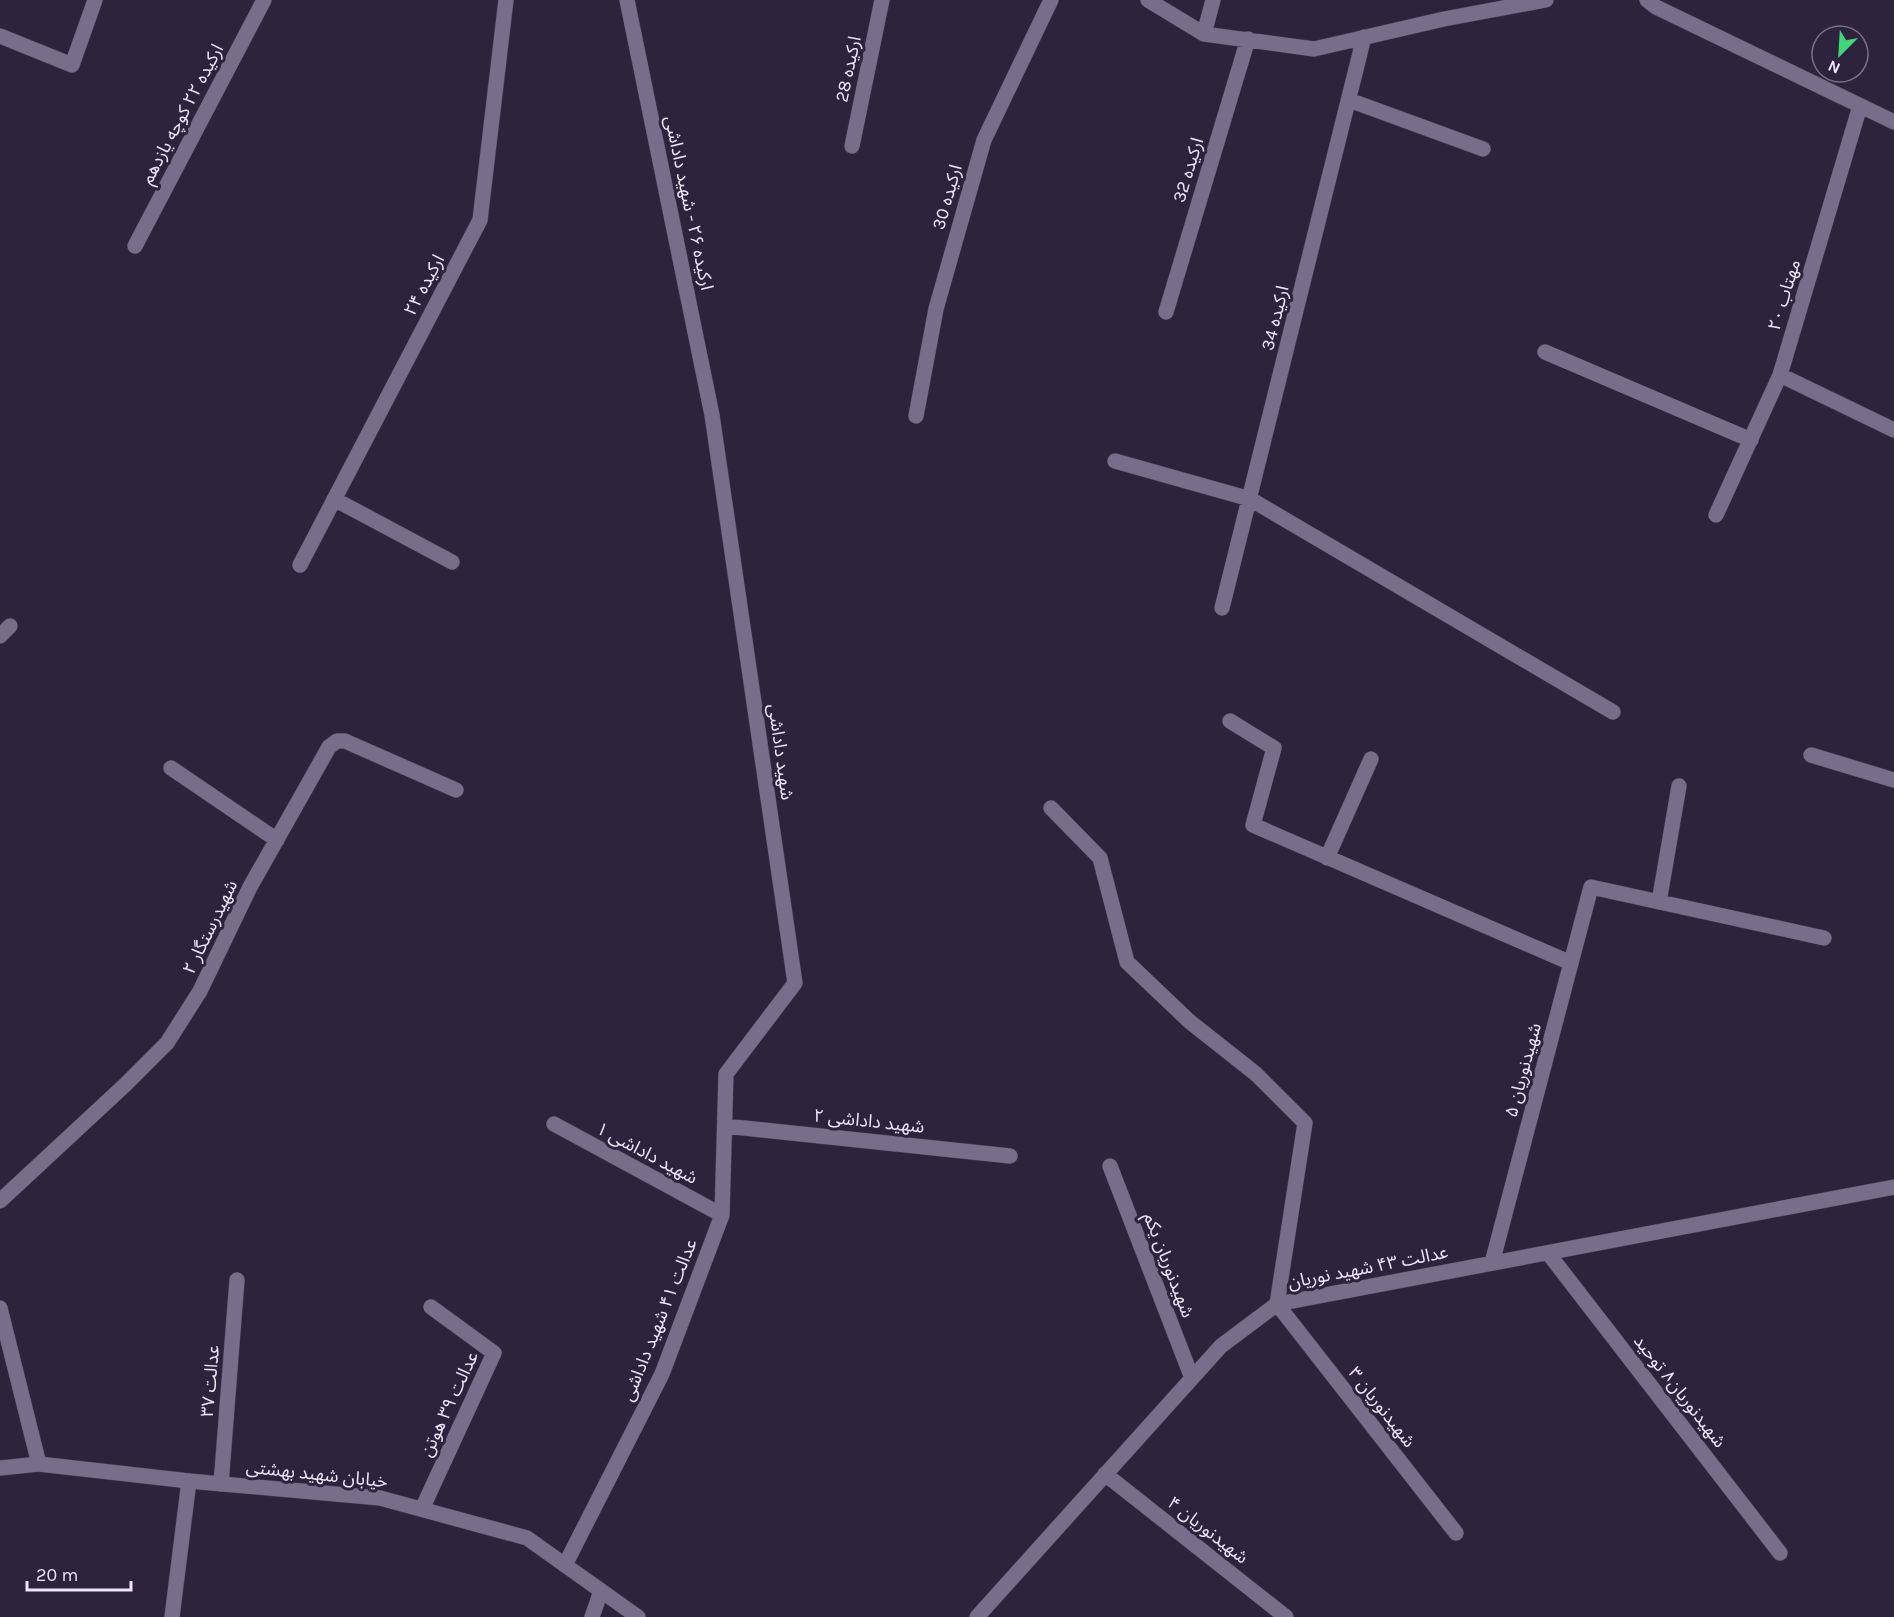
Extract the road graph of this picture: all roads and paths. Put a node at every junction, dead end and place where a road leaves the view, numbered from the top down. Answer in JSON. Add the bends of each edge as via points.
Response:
{"nodes":[{"id":1,"x":95,"y":0,"type":"edge"},
{"id":2,"x":264,"y":0,"type":"edge"},
{"id":3,"x":506,"y":0,"type":"edge"},
{"id":4,"x":627,"y":0,"type":"edge"},
{"id":5,"x":882,"y":0,"type":"edge"},
{"id":6,"x":1051,"y":0,"type":"edge"},
{"id":7,"x":1148,"y":0,"type":"edge"},
{"id":8,"x":1213,"y":0,"type":"edge"},
{"id":9,"x":1546,"y":0,"type":"edge"},
{"id":10,"x":1647,"y":0,"type":"edge"},
{"id":11,"x":1204,"y":34,"type":"junction"},
{"id":12,"x":0,"y":36,"type":"edge"},
{"id":13,"x":1364,"y":37,"type":"junction"},
{"id":14,"x":1248,"y":39,"type":"junction"},
{"id":15,"x":1349,"y":100,"type":"junction"},
{"id":16,"x":1860,"y":106,"type":"junction"},
{"id":17,"x":1894,"y":122,"type":"edge"},
{"id":18,"x":852,"y":146,"type":"dead end"},
{"id":19,"x":1483,"y":149,"type":"dead end"},
{"id":20,"x":135,"y":246,"type":"dead end"},
{"id":21,"x":1166,"y":312,"type":"dead end"},
{"id":22,"x":1545,"y":352,"type":"dead end"},
{"id":23,"x":1780,"y":375,"type":"junction"},
{"id":24,"x":712,"y":415,"type":"joint"},
{"id":25,"x":916,"y":416,"type":"dead end"},
{"id":26,"x":1894,"y":430,"type":"edge"},
{"id":27,"x":1750,"y":440,"type":"junction"},
{"id":28,"x":1115,"y":461,"type":"dead end"},
{"id":29,"x":334,"y":499,"type":"junction"},
{"id":30,"x":1250,"y":499,"type":"junction"},
{"id":31,"x":1716,"y":515,"type":"dead end"},
{"id":32,"x":452,"y":561,"type":"dead end"},
{"id":33,"x":300,"y":565,"type":"dead end"},
{"id":34,"x":1222,"y":608,"type":"dead end"},
{"id":35,"x":1613,"y":712,"type":"dead end"},
{"id":36,"x":1230,"y":721,"type":"dead end"},
{"id":37,"x":1811,"y":755,"type":"dead end"},
{"id":38,"x":1371,"y":759,"type":"dead end"},
{"id":39,"x":171,"y":768,"type":"dead end"},
{"id":40,"x":1894,"y":780,"type":"edge"},
{"id":41,"x":1679,"y":786,"type":"dead end"},
{"id":42,"x":456,"y":790,"type":"dead end"},
{"id":43,"x":1051,"y":808,"type":"dead end"},
{"id":44,"x":277,"y":840,"type":"junction"},
{"id":45,"x":1327,"y":858,"type":"junction"},
{"id":46,"x":1659,"y":902,"type":"junction"},
{"id":47,"x":1824,"y":938,"type":"dead end"},
{"id":48,"x":1571,"y":963,"type":"junction"},
{"id":49,"x":726,"y":1074,"type":"joint"},
{"id":50,"x":554,"y":1124,"type":"dead end"},
{"id":51,"x":725,"y":1126,"type":"junction"},
{"id":52,"x":1010,"y":1156,"type":"dead end"},
{"id":53,"x":1110,"y":1166,"type":"dead end"},
{"id":54,"x":1894,"y":1186,"type":"edge"},
{"id":55,"x":0,"y":1201,"type":"edge"},
{"id":56,"x":722,"y":1215,"type":"junction"},
{"id":57,"x":1548,"y":1253,"type":"junction"},
{"id":58,"x":1492,"y":1263,"type":"junction"},
{"id":59,"x":237,"y":1280,"type":"dead end"},
{"id":60,"x":1277,"y":1304,"type":"junction"},
{"id":61,"x":431,"y":1307,"type":"dead end"},
{"id":62,"x":0,"y":1308,"type":"edge"},
{"id":63,"x":1192,"y":1378,"type":"junction"},
{"id":64,"x":39,"y":1464,"type":"junction"},
{"id":65,"x":0,"y":1468,"type":"edge"},
{"id":66,"x":1105,"y":1474,"type":"junction"},
{"id":67,"x":189,"y":1481,"type":"junction"},
{"id":68,"x":221,"y":1484,"type":"junction"},
{"id":69,"x":422,"y":1509,"type":"junction"},
{"id":70,"x":1456,"y":1533,"type":"dead end"},
{"id":71,"x":1780,"y":1553,"type":"dead end"},
{"id":72,"x":565,"y":1565,"type":"junction"},
{"id":73,"x":601,"y":1591,"type":"junction"},
{"id":74,"x":172,"y":1617,"type":"edge"},
{"id":75,"x":592,"y":1617,"type":"edge"},
{"id":76,"x":638,"y":1617,"type":"edge"},
{"id":77,"x":977,"y":1617,"type":"edge"},
{"id":78,"x":1286,"y":1617,"type":"edge"}],
"edges":[{"from":1,"to":12,"type":"street","via":[[72,65]]},
{"from":2,"to":20,"type":"street","name":"ارکیده ۲۲ کوچه یازدهم"},
{"from":3,"to":29,"type":"street","name":"ارکیده ۲۴","via":[[480,220]]},
{"from":4,"to":24,"type":"street","name":"ارکیده ۲۶ - شهید داداشی"},
{"from":5,"to":18,"type":"street","name":"ارکیده 28"},
{"from":6,"to":25,"type":"street","name":"ارکیده 30","via":[[984,140],[936,309]]},
{"from":7,"to":11,"type":"street"},
{"from":8,"to":11,"type":"street"},
{"from":9,"to":13,"type":"street"},
{"from":10,"to":16,"type":"street"},
{"from":11,"to":14,"type":"street"},
{"from":13,"to":14,"type":"street","via":[[1314,49]]},
{"from":13,"to":15,"type":"street","name":"ارکیده 34"},
{"from":14,"to":21,"type":"street","name":"ارکیده 32"},
{"from":15,"to":19,"type":"street"},
{"from":15,"to":30,"type":"street","name":"ارکیده 34"},
{"from":16,"to":17,"type":"street"},
{"from":16,"to":23,"type":"street","name":"مهتاب ۲۰"},
{"from":22,"to":27,"type":"street"},
{"from":23,"to":26,"type":"street"},
{"from":23,"to":27,"type":"street","name":"مهتاب ۲۰"},
{"from":24,"to":49,"type":"street","name":"شهید داداشی","via":[[795,983]]},
{"from":27,"to":31,"type":"street","name":"مهتاب ۲۰"},
{"from":28,"to":30,"type":"street"},
{"from":29,"to":32,"type":"street"},
{"from":29,"to":33,"type":"street","name":"ارکیده ۲۴"},
{"from":30,"to":34,"type":"street","name":"ارکیده 34"},
{"from":30,"to":35,"type":"street"},
{"from":36,"to":45,"type":"street","via":[[1274,748],[1252,825]]},
{"from":37,"to":40,"type":"street"},
{"from":38,"to":45,"type":"street"},
{"from":39,"to":44,"type":"street"},
{"from":41,"to":46,"type":"street"},
{"from":42,"to":44,"type":"street","name":"شهیدرستگار ۲","via":[[345,741],[337,741],[329,747]]},
{"from":43,"to":60,"type":"street","via":[[1100,858],[1127,963],[1189,1021],[1256,1074],[1305,1123]]},
{"from":44,"to":55,"type":"street","name":"شهیدرستگار ۲","via":[[200,991],[167,1042]]},
{"from":45,"to":48,"type":"street"},
{"from":46,"to":47,"type":"street"},
{"from":46,"to":48,"type":"street","name":"شهیدنوریان ۵","via":[[1591,887]]},
{"from":48,"to":58,"type":"street","name":"شهیدنوریان ۵"},
{"from":49,"to":51,"type":"street","name":"عدالت ۴۱ شهید داداشی"},
{"from":50,"to":56,"type":"street","name":"شهید داداشی ۱"},
{"from":51,"to":52,"type":"street","name":"شهید داداشی ۲"},
{"from":51,"to":56,"type":"street","name":"عدالت ۴۱ شهید داداشی"},
{"from":53,"to":63,"type":"street","name":"شهیدنوریان یکم"},
{"from":54,"to":57,"type":"street","name":"عدالت ۴۳ شهید نوریان"},
{"from":56,"to":72,"type":"street","name":"عدالت ۴۱ شهید داداشی","via":[[662,1374]]},
{"from":57,"to":58,"type":"street","name":"عدالت ۴۳ شهید نوریان"},
{"from":57,"to":71,"type":"street","name":"شهیدنوریان۸ توحید"},
{"from":58,"to":60,"type":"street","name":"عدالت ۴۳ شهید نوریان"},
{"from":59,"to":68,"type":"street","name":"عدالت ۳۷"},
{"from":60,"to":63,"type":"street","name":"عدالت ۴۳ شهید نوریان","via":[[1221,1346]]},
{"from":60,"to":70,"type":"street","name":"شهیدنوریان ۳"},
{"from":61,"to":69,"type":"street","name":"عدالت ۳۹ هوتن","via":[[494,1353]]},
{"from":62,"to":64,"type":"street"},
{"from":63,"to":66,"type":"street","name":"عدالت ۴۳ شهید نوریان"},
{"from":64,"to":65,"type":"street","name":"خیابان شهید بهشتی"},
{"from":64,"to":67,"type":"street","name":"خیابان شهید بهشتی"},
{"from":66,"to":77,"type":"street","name":"عدالت ۴۳ شهید نوریان"},
{"from":66,"to":78,"type":"street","name":"شهیدنوریان ۴"},
{"from":67,"to":68,"type":"street","name":"خیابان شهید بهشتی"},
{"from":67,"to":74,"type":"street"},
{"from":68,"to":69,"type":"street","name":"خیابان شهید بهشتی","via":[[380,1498]]},
{"from":69,"to":72,"type":"street","name":"خیابان شهید بهشتی","via":[[527,1538]]},
{"from":72,"to":73,"type":"street","name":"خیابان شهید بهشتی"},
{"from":73,"to":75,"type":"street"},
{"from":73,"to":76,"type":"street","name":"خیابان شهید بهشتی"}]}
